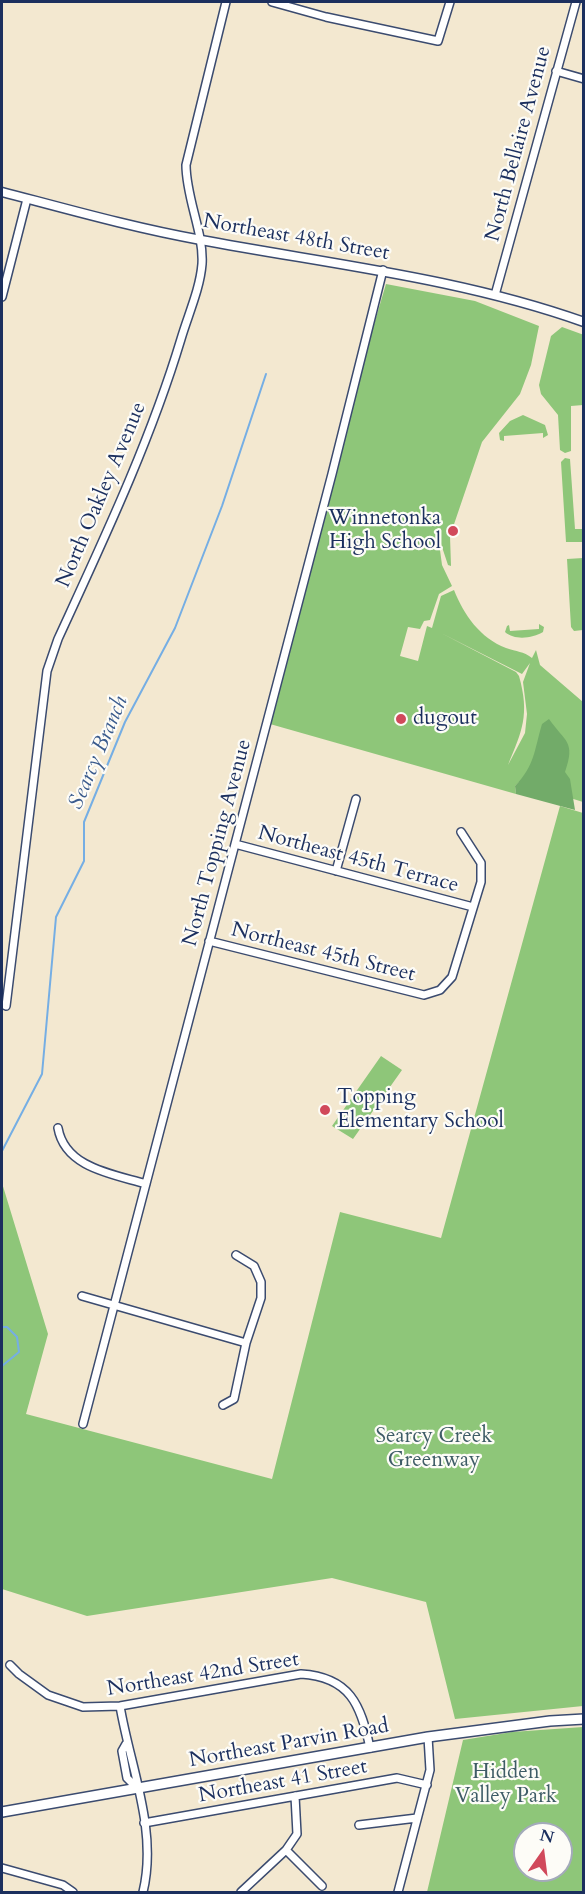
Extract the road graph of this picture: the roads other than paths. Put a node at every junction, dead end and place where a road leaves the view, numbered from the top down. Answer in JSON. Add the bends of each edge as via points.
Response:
{"nodes":[{"id":1,"x":226,"y":2,"type":"edge"},
{"id":2,"x":272,"y":2,"type":"edge"},
{"id":3,"x":450,"y":2,"type":"edge"},
{"id":4,"x":576,"y":2,"type":"edge"},
{"id":5,"x":556,"y":71,"type":"junction"},
{"id":6,"x":584,"y":79,"type":"edge"},
{"id":7,"x":2,"y":192,"type":"edge"},
{"id":8,"x":27,"y":199,"type":"junction"},
{"id":9,"x":199,"y":240,"type":"junction"},
{"id":10,"x":382,"y":270,"type":"junction"},
{"id":11,"x":495,"y":295,"type":"junction"},
{"id":12,"x":2,"y":297,"type":"edge"},
{"id":13,"x":584,"y":322,"type":"edge"},
{"id":14,"x":356,"y":799,"type":"dead end"},
{"id":15,"x":461,"y":832,"type":"dead end"},
{"id":16,"x":235,"y":844,"type":"junction"},
{"id":17,"x":336,"y":871,"type":"junction"},
{"id":18,"x":473,"y":907,"type":"junction"},
{"id":19,"x":209,"y":942,"type":"junction"},
{"id":20,"x":2,"y":963,"type":"edge"},
{"id":21,"x":12,"y":965,"type":"junction"},
{"id":22,"x":6,"y":1006,"type":"dead end"},
{"id":23,"x":58,"y":1128,"type":"dead end"},
{"id":24,"x":146,"y":1184,"type":"junction"},
{"id":25,"x":236,"y":1255,"type":"dead end"},
{"id":26,"x":82,"y":1296,"type":"dead end"},
{"id":27,"x":114,"y":1305,"type":"junction"},
{"id":28,"x":246,"y":1342,"type":"junction"},
{"id":29,"x":223,"y":1405,"type":"dead end"},
{"id":30,"x":83,"y":1424,"type":"dead end"},
{"id":31,"x":10,"y":1665,"type":"dead end"},
{"id":32,"x":120,"y":1706,"type":"junction"},
{"id":33,"x":584,"y":1719,"type":"edge"},
{"id":34,"x":428,"y":1737,"type":"junction"},
{"id":35,"x":370,"y":1748,"type":"junction"},
{"id":36,"x":427,"y":1785,"type":"junction"},
{"id":37,"x":138,"y":1789,"type":"junction"},
{"id":38,"x":295,"y":1796,"type":"junction"},
{"id":39,"x":2,"y":1812,"type":"edge"},
{"id":40,"x":417,"y":1818,"type":"junction"},
{"id":41,"x":144,"y":1822,"type":"junction"},
{"id":42,"x":359,"y":1826,"type":"dead end"},
{"id":43,"x":286,"y":1850,"type":"junction"},
{"id":44,"x":2,"y":1868,"type":"edge"},
{"id":45,"x":322,"y":1886,"type":"dead end"},
{"id":46,"x":73,"y":1893,"type":"edge"},
{"id":47,"x":143,"y":1893,"type":"edge"},
{"id":48,"x":241,"y":1893,"type":"edge"},
{"id":49,"x":398,"y":1893,"type":"edge"}],
"edges":[{"from":1,"to":9,"type":"street","name":"North Oakley Avenue","via":[[187,154],[187,188]]},
{"from":2,"to":3,"type":"street","via":[[435,40],[441,35]]},
{"from":4,"to":5,"type":"street","name":"North Bellaire Avenue"},
{"from":5,"to":6,"type":"street"},
{"from":5,"to":11,"type":"street","name":"North Bellaire Avenue"},
{"from":7,"to":8,"type":"street","name":"Northeast 48th Street"},
{"from":8,"to":9,"type":"street","name":"Northeast 48th Street"},
{"from":8,"to":12,"type":"street"},
{"from":9,"to":10,"type":"street","name":"Northeast 48th Street"},
{"from":9,"to":21,"type":"street","name":"North Oakley Avenue","via":[[201,275],[146,442],[47,671]]},
{"from":10,"to":11,"type":"street","name":"Northeast 48th Street"},
{"from":10,"to":16,"type":"street","name":"North Topping Avenue"},
{"from":11,"to":13,"type":"street","name":"Northeast 48th Street"},
{"from":14,"to":17,"type":"street"},
{"from":15,"to":18,"type":"street","via":[[482,863]]},
{"from":16,"to":17,"type":"street","name":"Northeast 45th Terrace"},
{"from":16,"to":19,"type":"street","name":"North Topping Avenue"},
{"from":17,"to":18,"type":"street","name":"Northeast 45th Terrace"},
{"from":18,"to":19,"type":"street","name":"Northeast 45th Street","via":[[452,977],[445,986],[429,994]]},
{"from":19,"to":24,"type":"street","name":"North Topping Avenue"},
{"from":20,"to":21,"type":"street"},
{"from":21,"to":22,"type":"street","name":"North Oakley Avenue"},
{"from":23,"to":24,"type":"street","via":[[67,1148],[82,1162]]},
{"from":24,"to":27,"type":"street","name":"North Topping Avenue"},
{"from":25,"to":28,"type":"street","via":[[254,1266],[261,1282],[261,1298]]},
{"from":26,"to":27,"type":"street"},
{"from":27,"to":28,"type":"street"},
{"from":27,"to":30,"type":"street","name":"North Topping Avenue"},
{"from":28,"to":29,"type":"street","via":[[234,1399]]},
{"from":31,"to":32,"type":"street","name":"Northeast 42nd Street","via":[[34,1687],[61,1701],[83,1707]]},
{"from":32,"to":35,"type":"street","name":"Northeast 42nd Street","via":[[312,1675],[336,1684],[359,1705]]},
{"from":32,"to":37,"type":"street"},
{"from":33,"to":34,"type":"main road","name":"Northeast Parvin Road"},
{"from":34,"to":35,"type":"main road","name":"Northeast Parvin Road"},
{"from":34,"to":36,"type":"street"},
{"from":35,"to":37,"type":"main road","name":"Northeast Parvin Road"},
{"from":36,"to":38,"type":"street","name":"Northeast 41 Street","via":[[397,1778]]},
{"from":36,"to":40,"type":"street"},
{"from":37,"to":39,"type":"main road","name":"Northeast Parvin Road"},
{"from":37,"to":41,"type":"street"},
{"from":38,"to":41,"type":"street","name":"Northeast 41 Street"},
{"from":38,"to":43,"type":"street","via":[[297,1834]]},
{"from":40,"to":42,"type":"street"},
{"from":40,"to":49,"type":"street"},
{"from":41,"to":47,"type":"street","via":[[147,1849]]},
{"from":43,"to":45,"type":"street"},
{"from":43,"to":48,"type":"street"},
{"from":44,"to":46,"type":"street","via":[[63,1885]]}]}
